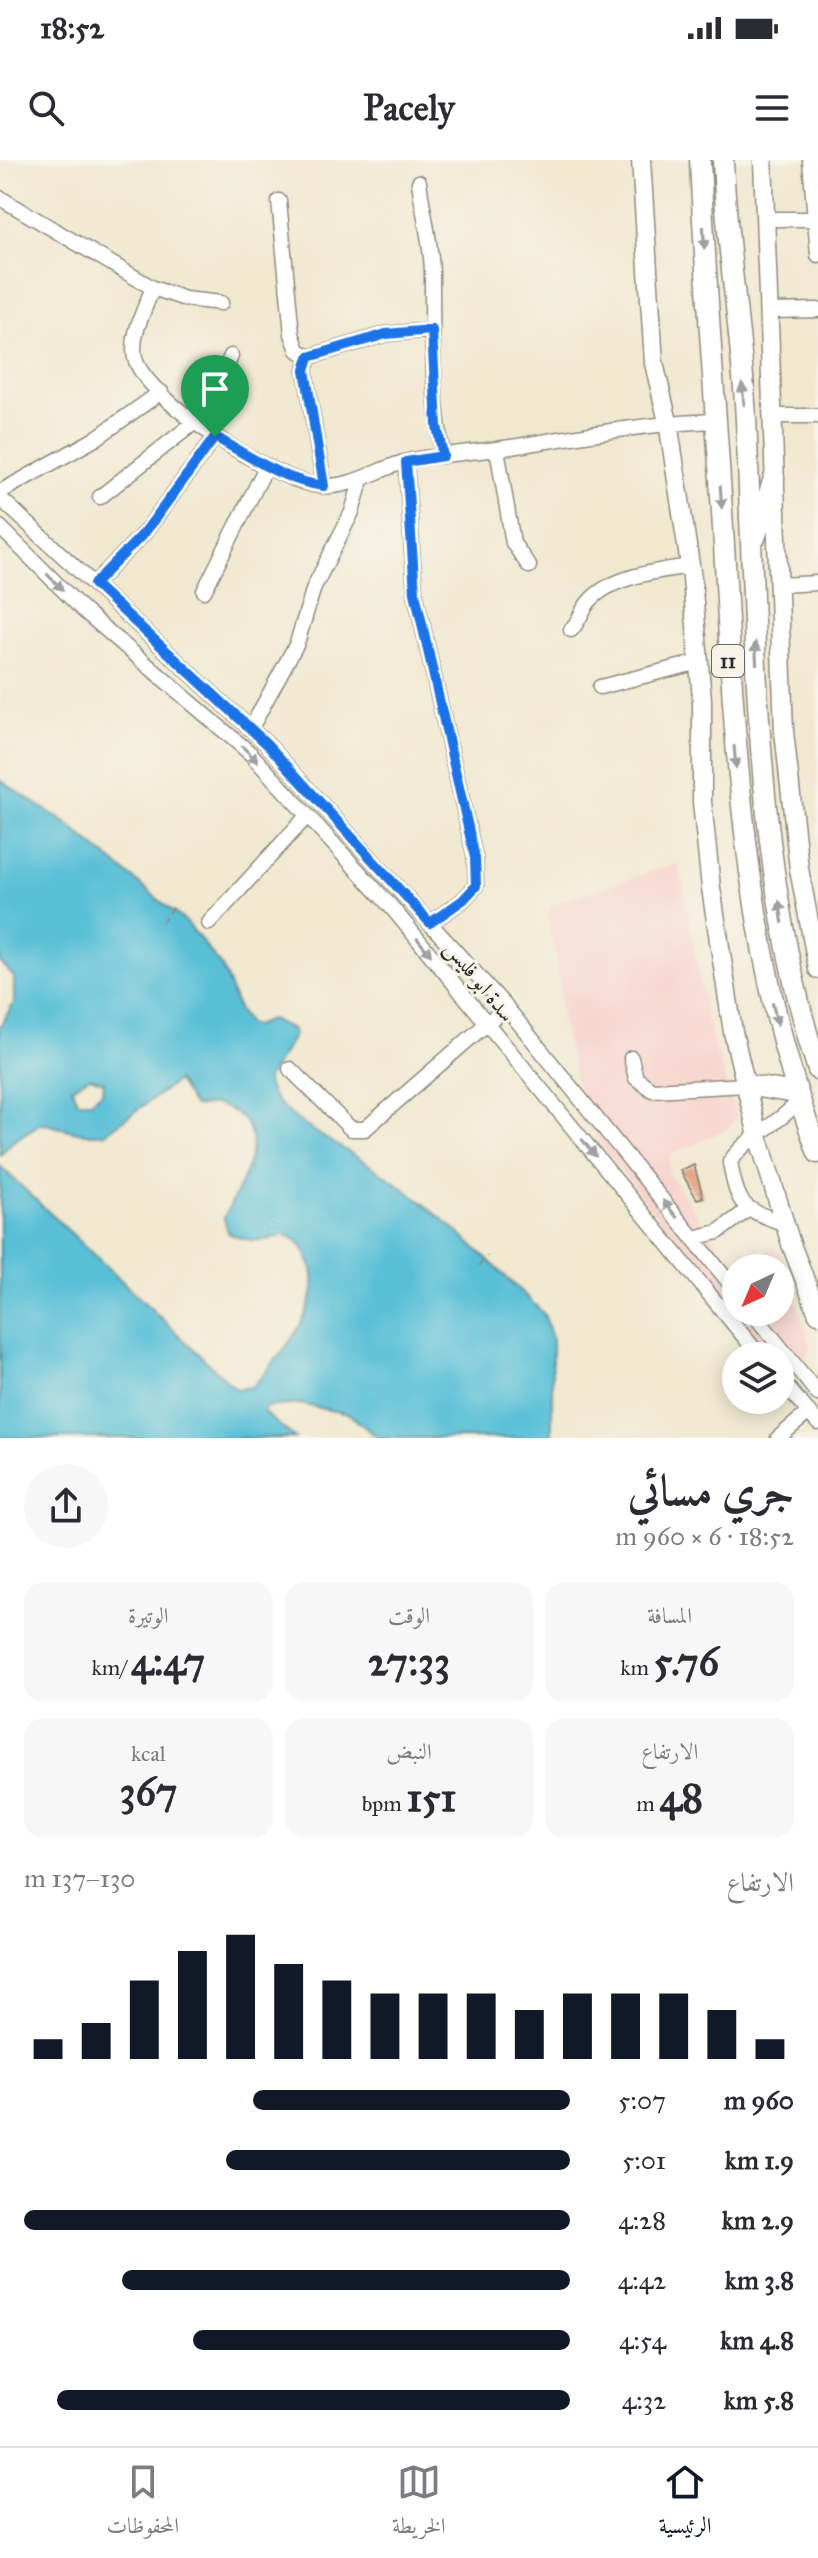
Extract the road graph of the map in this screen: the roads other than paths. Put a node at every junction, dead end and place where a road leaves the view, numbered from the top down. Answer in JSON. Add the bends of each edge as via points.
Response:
{"nodes":[{"id":1,"x":641,"y":160,"type":"edge"},
{"id":2,"x":700,"y":160,"type":"edge"},
{"id":3,"x":723,"y":160,"type":"edge"},
{"id":4,"x":763,"y":160,"type":"edge"},
{"id":5,"x":810,"y":160,"type":"edge"},
{"id":6,"x":419,"y":182,"type":"dead end"},
{"id":7,"x":0,"y":198,"type":"edge"},
{"id":8,"x":279,"y":201,"type":"dead end"},
{"id":9,"x":766,"y":219,"type":"junction"},
{"id":10,"x":817,"y":219,"type":"edge"},
{"id":11,"x":818,"y":255,"type":"edge"},
{"id":12,"x":153,"y":288,"type":"junction"},
{"id":13,"x":221,"y":303,"type":"dead end"},
{"id":14,"x":818,"y":310,"type":"edge"},
{"id":15,"x":771,"y":311,"type":"junction"},
{"id":16,"x":432,"y":330,"type":"junction"},
{"id":17,"x":231,"y":356,"type":"dead end"},
{"id":18,"x":309,"y":357,"type":"junction"},
{"id":19,"x":161,"y":392,"type":"junction"},
{"id":20,"x":771,"y":416,"type":"junction"},
{"id":21,"x":818,"y":416,"type":"edge"},
{"id":22,"x":716,"y":421,"type":"junction"},
{"id":23,"x":668,"y":422,"type":"junction"},
{"id":24,"x":198,"y":425,"type":"junction"},
{"id":25,"x":215,"y":437,"type":"junction"},
{"id":26,"x":497,"y":449,"type":"junction"},
{"id":27,"x":443,"y":456,"type":"junction"},
{"id":28,"x":406,"y":462,"type":"junction"},
{"id":29,"x":266,"y":467,"type":"junction"},
{"id":30,"x":774,"y":478,"type":"junction"},
{"id":31,"x":361,"y":481,"type":"junction"},
{"id":32,"x":324,"y":486,"type":"junction"},
{"id":33,"x":0,"y":495,"type":"edge"},
{"id":34,"x":100,"y":497,"type":"dead end"},
{"id":35,"x":0,"y":527,"type":"edge"},
{"id":36,"x":751,"y":553,"type":"junction"},
{"id":37,"x":529,"y":566,"type":"dead end"},
{"id":38,"x":690,"y":566,"type":"junction"},
{"id":39,"x":818,"y":583,"type":"edge"},
{"id":40,"x":94,"y":584,"type":"junction"},
{"id":41,"x":778,"y":585,"type":"junction"},
{"id":42,"x":204,"y":591,"type":"dead end"},
{"id":43,"x":571,"y":630,"type":"dead end"},
{"id":44,"x":699,"y":662,"type":"junction"},
{"id":45,"x":600,"y":687,"type":"dead end"},
{"id":46,"x":251,"y":728,"type":"junction"},
{"id":47,"x":740,"y":803,"type":"junction"},
{"id":48,"x":766,"y":803,"type":"junction"},
{"id":49,"x":307,"y":816,"type":"junction"},
{"id":50,"x":209,"y":923,"type":"dead end"},
{"id":51,"x":430,"y":923,"type":"junction"},
{"id":52,"x":818,"y":969,"type":"edge"},
{"id":53,"x":506,"y":1007,"type":"junction"},
{"id":54,"x":487,"y":1023,"type":"junction"},
{"id":55,"x":631,"y":1058,"type":"dead end"},
{"id":56,"x":290,"y":1069,"type":"dead end"},
{"id":57,"x":818,"y":1070,"type":"edge"},
{"id":58,"x":746,"y":1085,"type":"junction"},
{"id":59,"x":797,"y":1097,"type":"junction"},
{"id":60,"x":758,"y":1136,"type":"junction"},
{"id":61,"x":818,"y":1153,"type":"edge"},
{"id":62,"x":749,"y":1209,"type":"junction"},
{"id":63,"x":785,"y":1224,"type":"junction"},
{"id":64,"x":694,"y":1238,"type":"junction"},
{"id":65,"x":722,"y":1273,"type":"edge"},
{"id":66,"x":818,"y":1314,"type":"edge"},
{"id":67,"x":763,"y":1326,"type":"edge"},
{"id":68,"x":749,"y":1342,"type":"edge"},
{"id":69,"x":818,"y":1394,"type":"edge"},
{"id":70,"x":794,"y":1396,"type":"edge"},
{"id":71,"x":813,"y":1418,"type":"edge"},
{"id":72,"x":778,"y":1438,"type":"edge"}],
"edges":[{"from":1,"to":23,"type":"main road","via":[[654,363]]},
{"from":2,"to":22,"type":"highway","number":"11","one_way":true},
{"from":36,"to":3,"type":"highway","number":"11","one_way":true,"via":[[746,417],[726,239]]},
{"from":4,"to":9,"type":"main road"},
{"from":5,"to":10,"type":"street"},
{"from":6,"to":16,"type":"street","via":[[432,273]]},
{"from":7,"to":12,"type":"street"},
{"from":8,"to":18,"type":"street","via":[[292,334],[298,350]]},
{"from":9,"to":10,"type":"street"},
{"from":9,"to":15,"type":"main road"},
{"from":10,"to":11,"type":"street"},
{"from":12,"to":13,"type":"street"},
{"from":12,"to":19,"type":"street","via":[[134,354]]},
{"from":14,"to":15,"type":"street"},
{"from":15,"to":20,"type":"main road"},
{"from":16,"to":18,"type":"street","via":[[386,334]]},
{"from":16,"to":27,"type":"street"},
{"from":17,"to":24,"type":"street"},
{"from":18,"to":32,"type":"street","via":[[305,370]]},
{"from":19,"to":24,"type":"street"},
{"from":19,"to":33,"type":"street","via":[[95,439]]},
{"from":20,"to":21,"type":"street"},
{"from":20,"to":30,"type":"main road"},
{"from":22,"to":23,"type":"street"},
{"from":22,"to":47,"type":"highway","number":"11","one_way":true},
{"from":23,"to":26,"type":"street"},
{"from":23,"to":38,"type":"main road"},
{"from":24,"to":25,"type":"street"},
{"from":24,"to":34,"type":"street"},
{"from":25,"to":29,"type":"street"},
{"from":25,"to":40,"type":"street","via":[[145,532]]},
{"from":26,"to":27,"type":"street"},
{"from":26,"to":37,"type":"street","via":[[513,543]]},
{"from":27,"to":28,"type":"street"},
{"from":28,"to":31,"type":"street"},
{"from":28,"to":51,"type":"street","via":[[415,593],[475,858],[476,886]]},
{"from":29,"to":32,"type":"street","via":[[303,484]]},
{"from":29,"to":42,"type":"street"},
{"from":30,"to":36,"type":"highway"},
{"from":30,"to":41,"type":"main road"},
{"from":31,"to":32,"type":"street"},
{"from":31,"to":46,"type":"street","via":[[352,512],[314,587],[297,643]]},
{"from":33,"to":40,"type":"street","name":"سدة ابو فليس"},
{"from":35,"to":49,"type":"street","name":"سدة ابو فليس","one_way":true,"via":[[83,610],[236,740]]},
{"from":48,"to":36,"type":"highway","number":"11","one_way":true},
{"from":38,"to":43,"type":"street","via":[[602,591]]},
{"from":38,"to":44,"type":"main road"},
{"from":39,"to":41,"type":"street"},
{"from":40,"to":46,"type":"street","name":"سدة ابو فليس"},
{"from":41,"to":52,"type":"main road","via":[[790,803]]},
{"from":44,"to":45,"type":"street"},
{"from":44,"to":58,"type":"main road","via":[[702,802],[711,888]]},
{"from":46,"to":51,"type":"street","name":"سدة ابو فليس"},
{"from":47,"to":48,"type":"highway"},
{"from":47,"to":59,"type":"highway","number":"11","one_way":true,"via":[[761,950]]},
{"from":57,"to":48,"type":"highway","number":"11","one_way":true,"via":[[784,935]]},
{"from":49,"to":50,"type":"street"},
{"from":49,"to":54,"type":"street","name":"سدة ابو فليس","one_way":true},
{"from":51,"to":53,"type":"street","name":"سدة ابو فليس"},
{"from":53,"to":54,"type":"street"},
{"from":64,"to":53,"type":"street","name":"سدة ابو فليس","one_way":true},
{"from":54,"to":56,"type":"street","via":[[365,1129],[351,1129]]},
{"from":54,"to":68,"type":"street","name":"سدة ابو فليس","one_way":true},
{"from":55,"to":58,"type":"street","via":[[636,1078],[652,1090]]},
{"from":58,"to":59,"type":"highway"},
{"from":58,"to":60,"type":"main road"},
{"from":59,"to":60,"type":"street"},
{"from":59,"to":61,"type":"highway","number":"11"},
{"from":60,"to":62,"type":"street","via":[[738,1149],[730,1162],[739,1196]]},
{"from":60,"to":63,"type":"main road"},
{"from":62,"to":63,"type":"street"},
{"from":62,"to":64,"type":"street","via":[[718,1232]]},
{"from":63,"to":66,"type":"main road"},
{"from":64,"to":65,"type":"street","name":"سدة ابو فليس"},
{"from":67,"to":69,"type":"street"},
{"from":70,"to":71,"type":"street"},
{"from":71,"to":72,"type":"street"}]}
